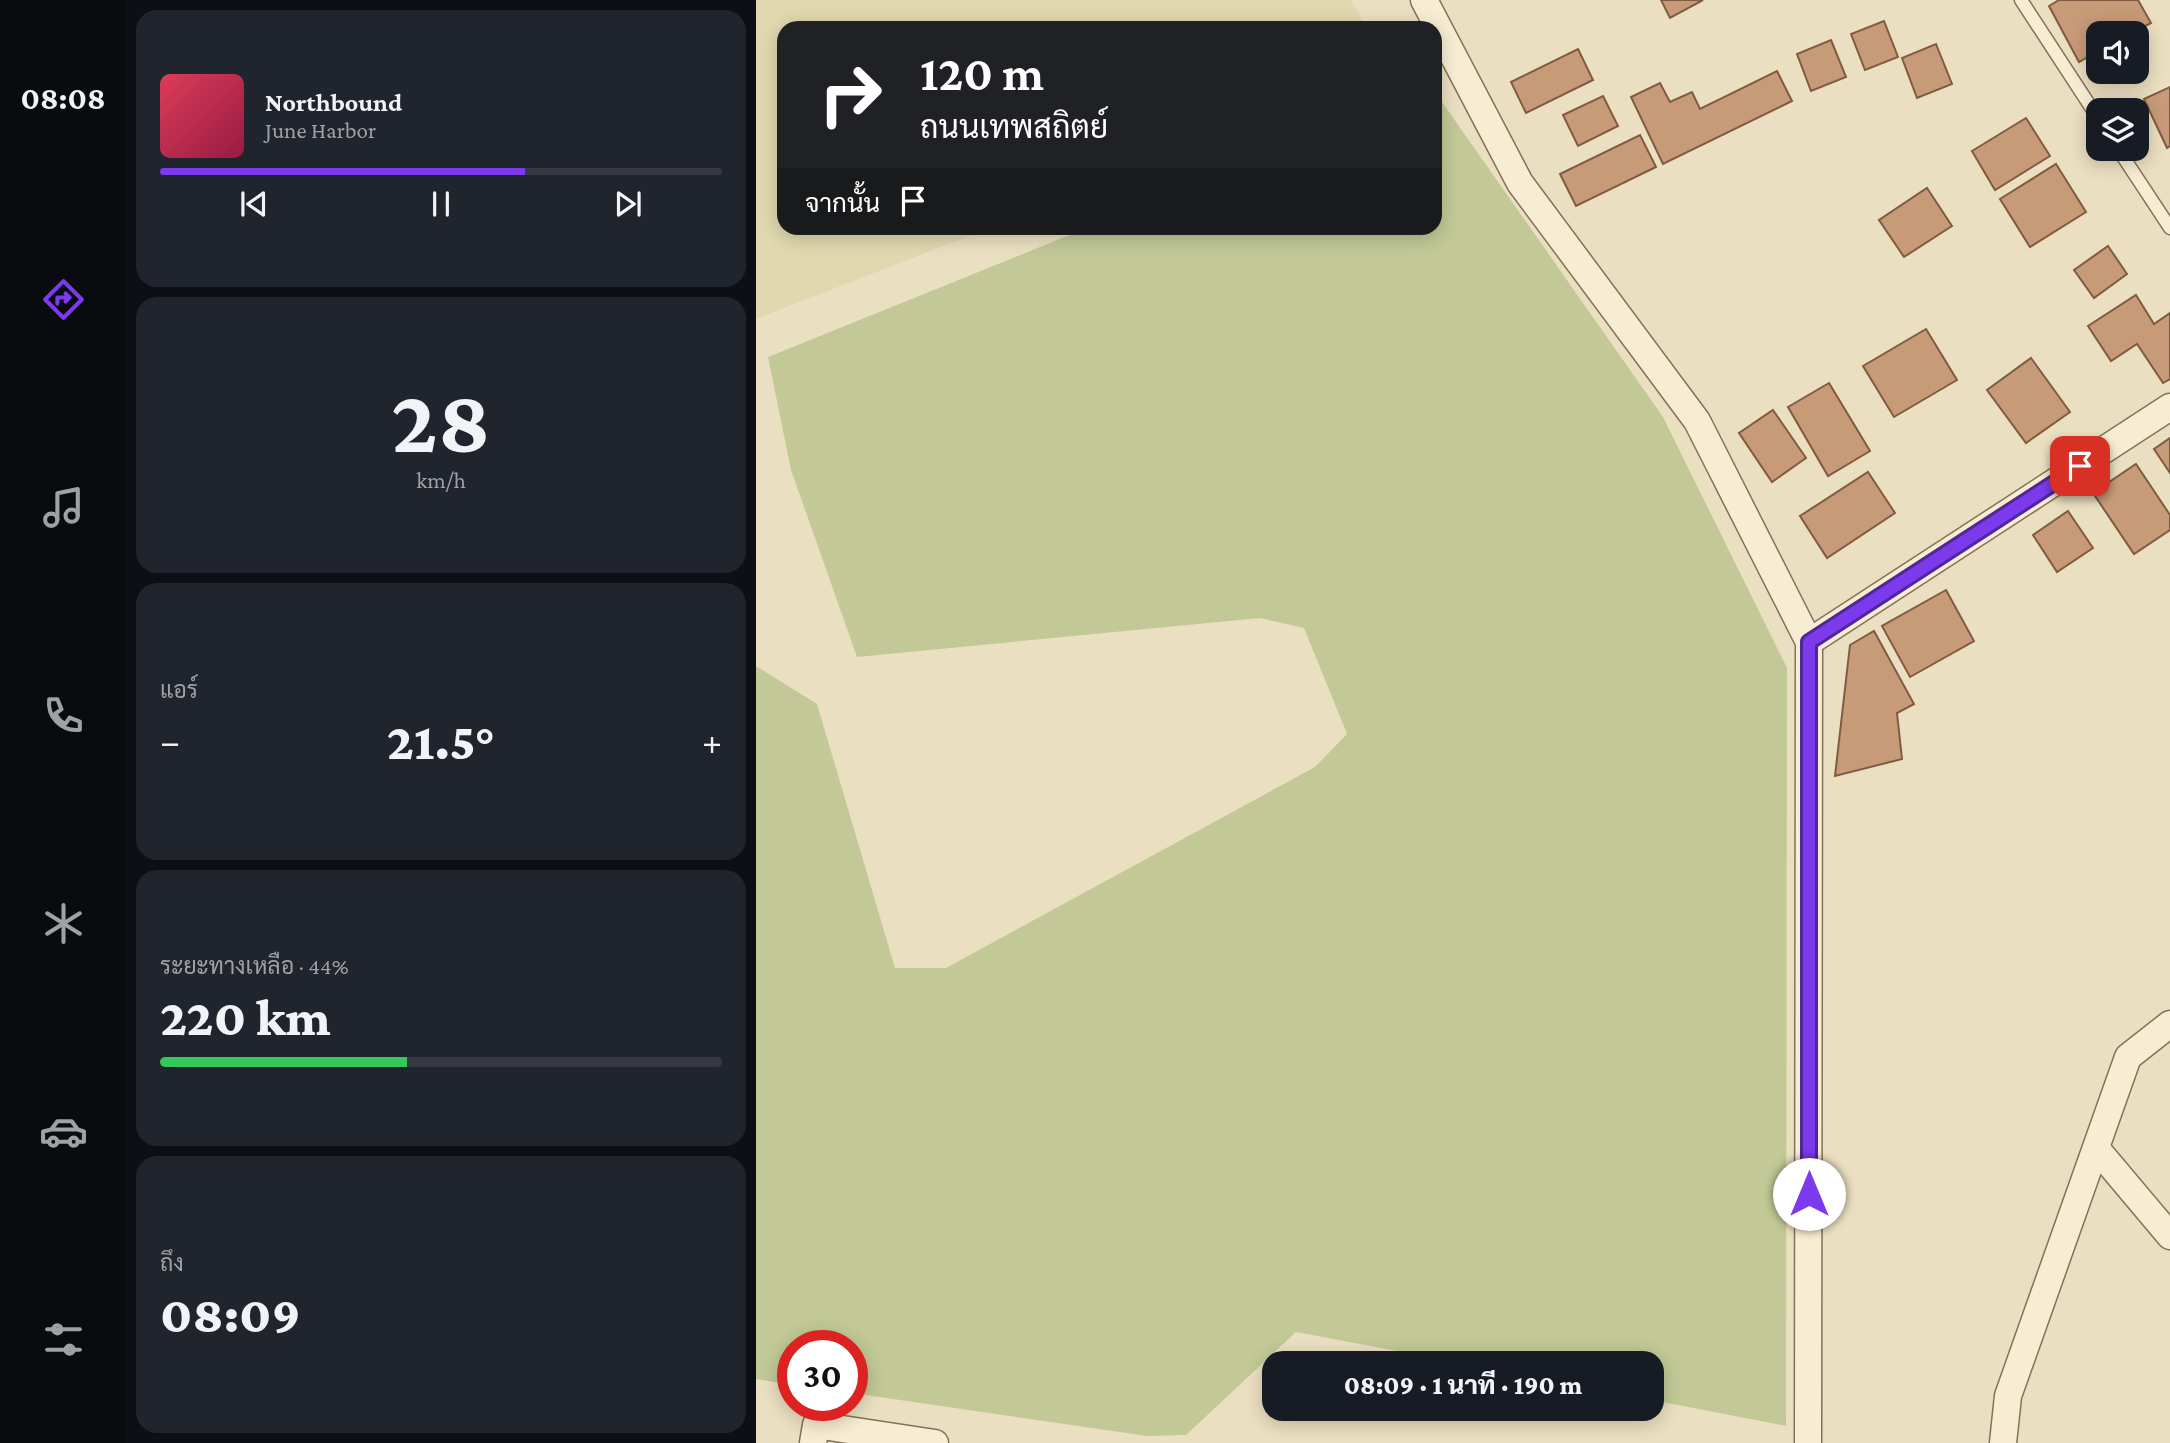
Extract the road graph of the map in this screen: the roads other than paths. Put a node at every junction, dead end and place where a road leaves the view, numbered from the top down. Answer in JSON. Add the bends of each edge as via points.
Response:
{"nodes":[{"id":1,"x":1424,"y":0,"type":"edge"},
{"id":2,"x":2021,"y":0,"type":"edge"},
{"id":3,"x":1435,"y":21,"type":"edge"},
{"id":4,"x":1442,"y":34,"type":"edge"},
{"id":5,"x":2086,"y":100,"type":"edge"},
{"id":6,"x":2126,"y":161,"type":"edge"},
{"id":7,"x":2170,"y":228,"type":"edge"},
{"id":8,"x":2170,"y":407,"type":"edge"},
{"id":9,"x":1809,"y":642,"type":"junction"},
{"id":10,"x":2170,"y":1024,"type":"edge"},
{"id":11,"x":2096,"y":1148,"type":"junction"},
{"id":12,"x":2170,"y":1236,"type":"edge"},
{"id":13,"x":813,"y":1443,"type":"edge"},
{"id":14,"x":935,"y":1443,"type":"edge"},
{"id":15,"x":1808,"y":1443,"type":"edge"},
{"id":16,"x":2003,"y":1443,"type":"edge"}],
"edges":[{"from":1,"to":3,"type":"street"},
{"from":2,"to":5,"type":"lane"},
{"from":4,"to":9,"type":"street","via":[[1520,183],[1698,421]]},
{"from":6,"to":7,"type":"lane"},
{"from":8,"to":9,"type":"street"},
{"from":9,"to":15,"type":"street"},
{"from":10,"to":11,"type":"street","via":[[2128,1057]]},
{"from":11,"to":12,"type":"street"},
{"from":11,"to":16,"type":"street","via":[[2008,1396]]},
{"from":13,"to":14,"type":"street","via":[[816,1425]]}]}
